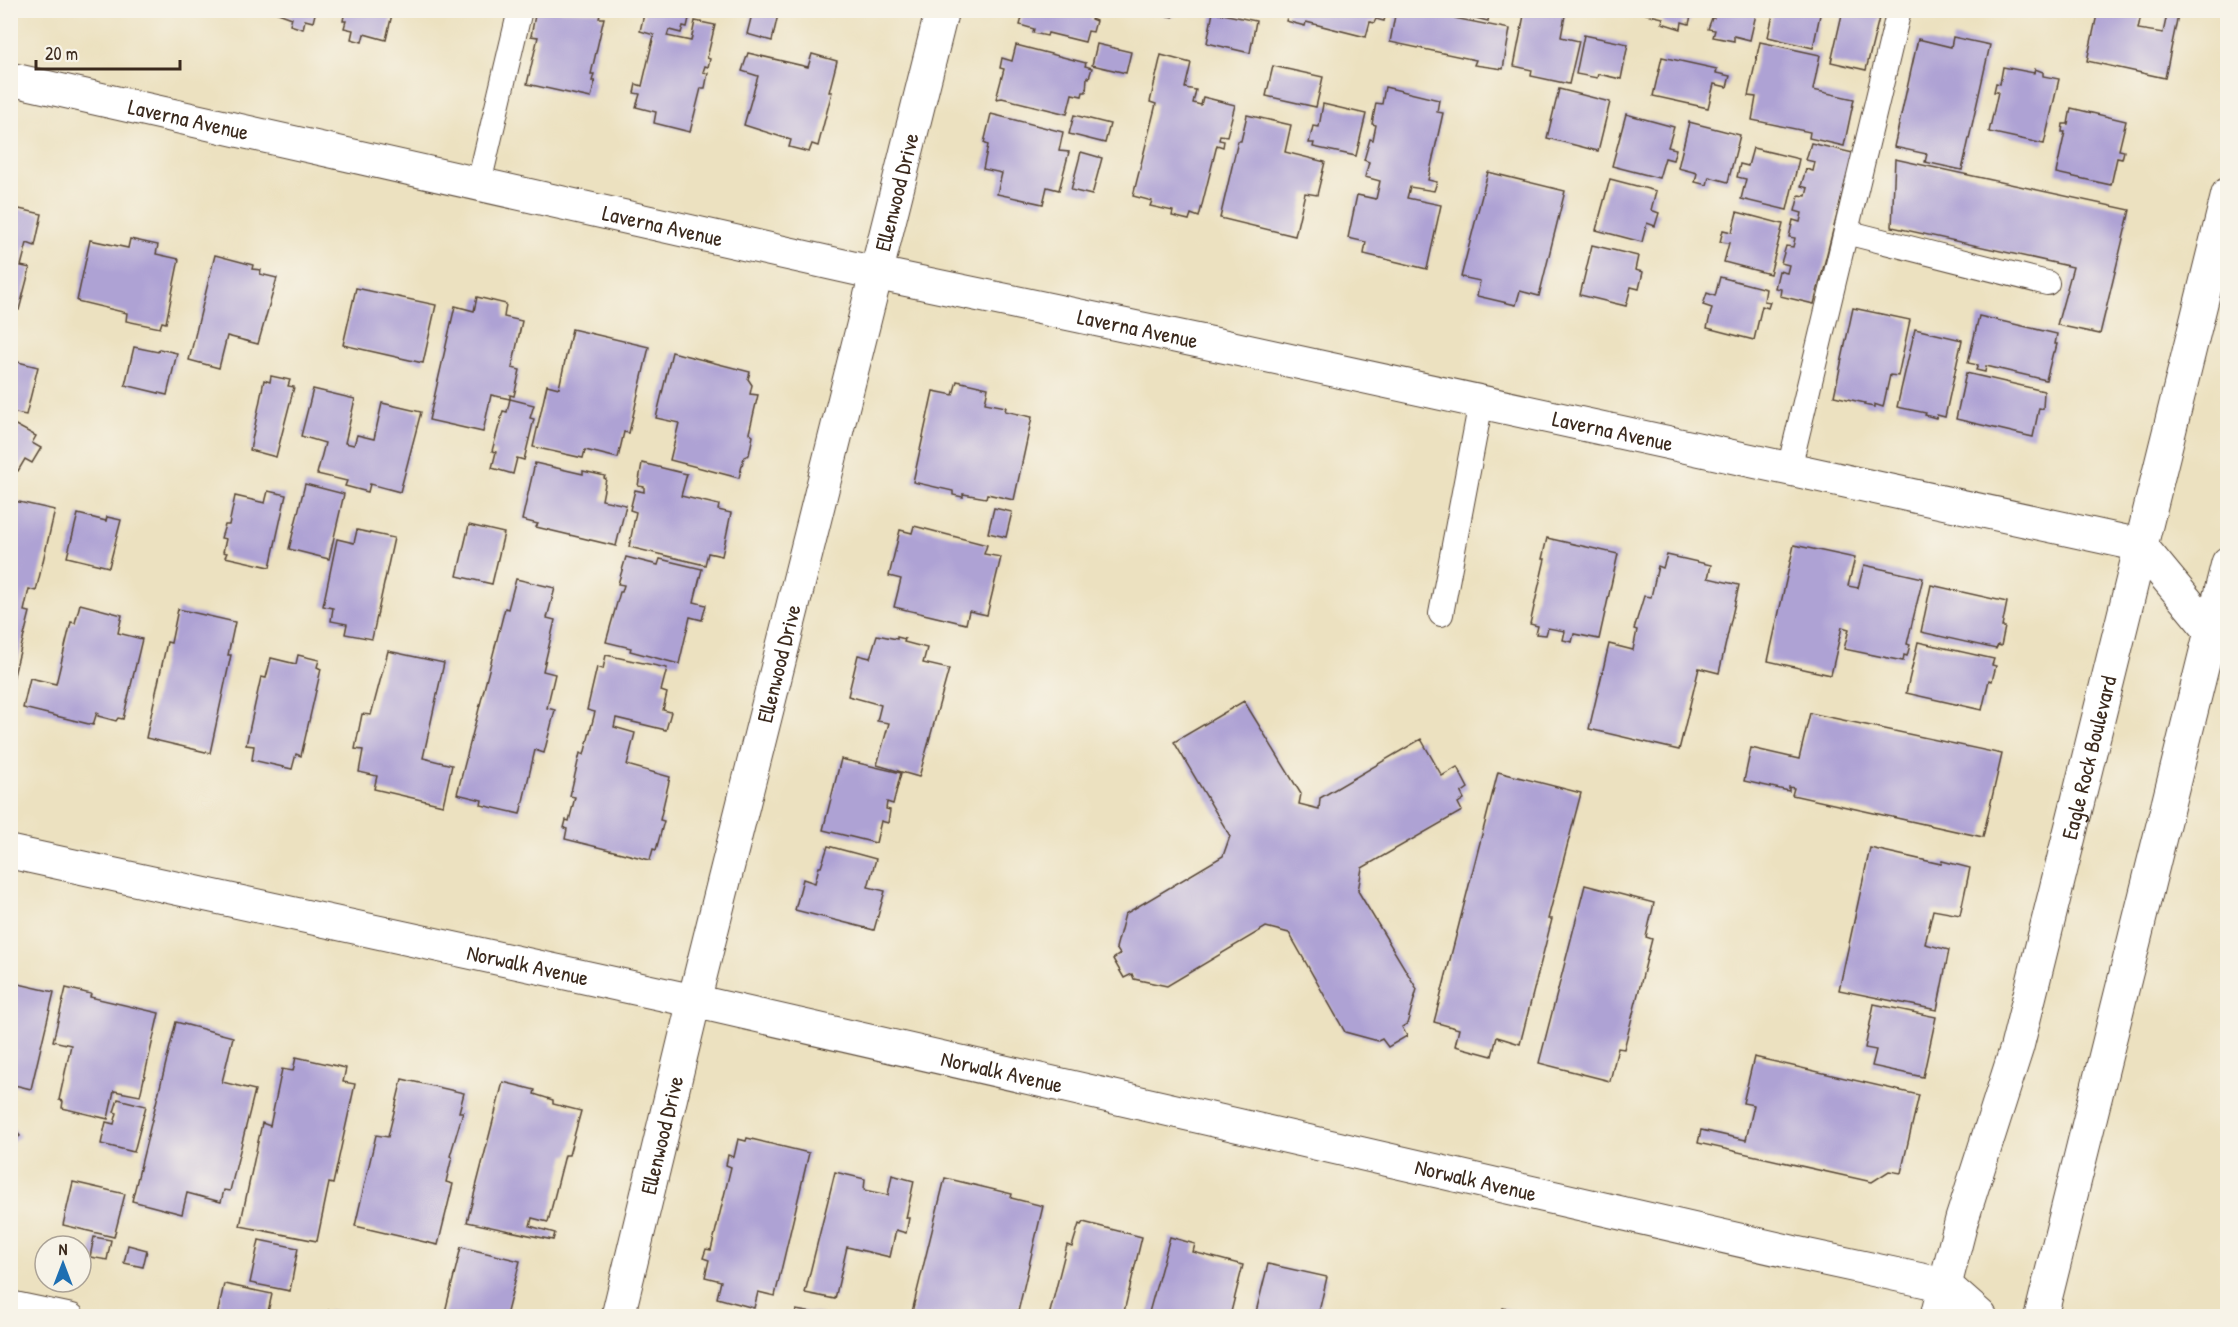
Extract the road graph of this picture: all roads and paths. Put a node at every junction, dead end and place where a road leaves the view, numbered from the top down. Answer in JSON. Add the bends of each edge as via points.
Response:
{"nodes":[{"id":1,"x":520,"y":10,"type":"edge"},
{"id":2,"x":942,"y":10,"type":"edge"},
{"id":3,"x":1899,"y":10,"type":"edge"},
{"id":4,"x":10,"y":79,"type":"edge"},
{"id":5,"x":479,"y":183,"type":"junction"},
{"id":6,"x":2228,"y":194,"type":"edge"},
{"id":7,"x":1846,"y":232,"type":"junction"},
{"id":8,"x":875,"y":273,"type":"junction"},
{"id":9,"x":2047,"y":283,"type":"dead end"},
{"id":10,"x":1481,"y":402,"type":"junction"},
{"id":11,"x":1789,"y":469,"type":"junction"},
{"id":12,"x":2140,"y":545,"type":"junction"},
{"id":13,"x":2228,"y":563,"type":"edge"},
{"id":14,"x":1441,"y":614,"type":"dead end"},
{"id":15,"x":2219,"y":632,"type":"edge"},
{"id":16,"x":10,"y":852,"type":"edge"},
{"id":17,"x":694,"y":1001,"type":"junction"},
{"id":18,"x":1945,"y":1285,"type":"junction"},
{"id":19,"x":10,"y":1303,"type":"edge"},
{"id":20,"x":72,"y":1317,"type":"edge"},
{"id":21,"x":618,"y":1317,"type":"edge"},
{"id":22,"x":1937,"y":1317,"type":"edge"},
{"id":23,"x":1980,"y":1317,"type":"edge"},
{"id":24,"x":2041,"y":1317,"type":"edge"}],
"edges":[{"from":1,"to":5,"type":"lane"},
{"from":2,"to":8,"type":"street","name":"Ellenwood Drive"},
{"from":3,"to":7,"type":"lane"},
{"from":4,"to":5,"type":"street","name":"Laverna Avenue"},
{"from":5,"to":8,"type":"street","name":"Laverna Avenue"},
{"from":6,"to":12,"type":"street","name":"Eagle Rock Boulevard"},
{"from":7,"to":9,"type":"lane"},
{"from":7,"to":11,"type":"lane"},
{"from":8,"to":10,"type":"street","name":"Laverna Avenue"},
{"from":8,"to":17,"type":"street","name":"Ellenwood Drive"},
{"from":10,"to":11,"type":"street","name":"Laverna Avenue"},
{"from":10,"to":14,"type":"lane"},
{"from":11,"to":12,"type":"street","name":"Laverna Avenue"},
{"from":12,"to":15,"type":"street"},
{"from":12,"to":18,"type":"street","name":"Eagle Rock Boulevard","via":[[2018,1047],[1962,1219]]},
{"from":13,"to":15,"type":"street"},
{"from":15,"to":24,"type":"street"},
{"from":16,"to":17,"type":"street","name":"Norwalk Avenue"},
{"from":17,"to":18,"type":"street","name":"Norwalk Avenue"},
{"from":17,"to":21,"type":"street","name":"Ellenwood Drive"},
{"from":18,"to":22,"type":"street","name":"Eagle Rock Boulevard"},
{"from":18,"to":23,"type":"street"},
{"from":19,"to":20,"type":"lane"}]}
